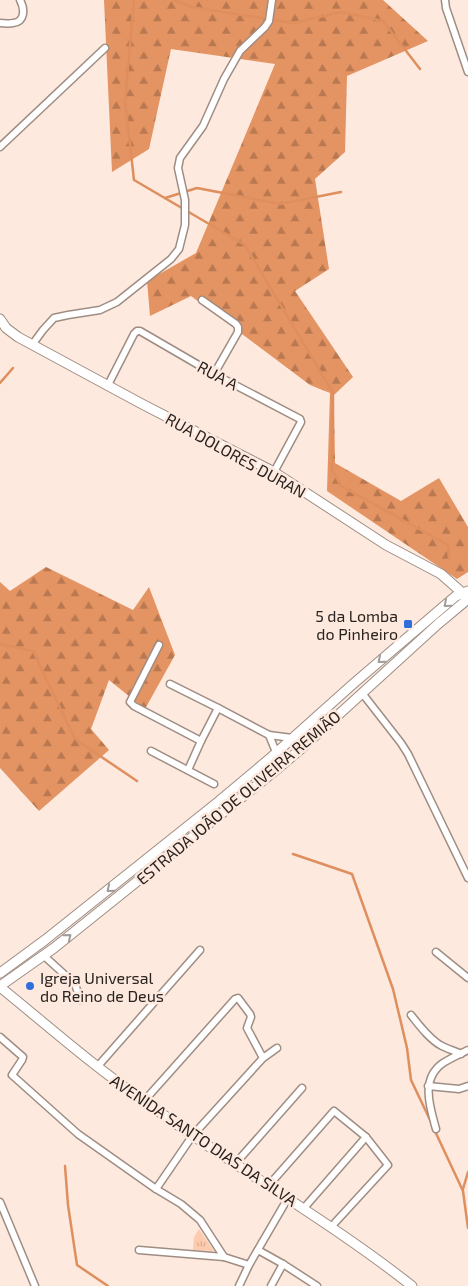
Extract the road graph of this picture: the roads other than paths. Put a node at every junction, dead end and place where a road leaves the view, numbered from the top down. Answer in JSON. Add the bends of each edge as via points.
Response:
{"nodes":[{"id":1,"x":20,"y":0,"type":"edge"},
{"id":2,"x":272,"y":0,"type":"edge"},
{"id":3,"x":445,"y":0,"type":"edge"},
{"id":4,"x":0,"y":23,"type":"edge"},
{"id":5,"x":105,"y":48,"type":"dead end"},
{"id":6,"x":468,"y":72,"type":"edge"},
{"id":7,"x":0,"y":147,"type":"edge"},
{"id":8,"x":202,"y":300,"type":"dead end"},
{"id":9,"x":0,"y":319,"type":"edge"},
{"id":10,"x":3,"y":330,"type":"edge"},
{"id":11,"x":32,"y":345,"type":"junction"},
{"id":12,"x":214,"y":374,"type":"junction"},
{"id":13,"x":108,"y":385,"type":"junction"},
{"id":14,"x":274,"y":472,"type":"junction"},
{"id":15,"x":467,"y":595,"type":"edge"},
{"id":16,"x":159,"y":645,"type":"dead end"},
{"id":17,"x":170,"y":684,"type":"dead end"},
{"id":18,"x":362,"y":693,"type":"junction"},
{"id":19,"x":218,"y":708,"type":"junction"},
{"id":20,"x":269,"y":735,"type":"junction"},
{"id":21,"x":292,"y":738,"type":"junction"},
{"id":22,"x":201,"y":741,"type":"junction"},
{"id":23,"x":302,"y":748,"type":"junction"},
{"id":24,"x":151,"y":751,"type":"dead end"},
{"id":25,"x":276,"y":752,"type":"junction"},
{"id":26,"x":188,"y":770,"type":"junction"},
{"id":27,"x":214,"y":784,"type":"dead end"},
{"id":28,"x":468,"y":878,"type":"edge"},
{"id":29,"x":45,"y":940,"type":"junction"},
{"id":30,"x":54,"y":948,"type":"junction"},
{"id":31,"x":200,"y":950,"type":"dead end"},
{"id":32,"x":436,"y":952,"type":"dead end"},
{"id":33,"x":43,"y":955,"type":"junction"},
{"id":34,"x":0,"y":973,"type":"edge"},
{"id":35,"x":468,"y":978,"type":"edge"},
{"id":36,"x":0,"y":987,"type":"edge"},
{"id":37,"x":80,"y":1000,"type":"dead end"},
{"id":38,"x":411,"y":1015,"type":"dead end"},
{"id":39,"x":0,"y":1037,"type":"edge"},
{"id":40,"x":277,"y":1048,"type":"dead end"},
{"id":41,"x":468,"y":1050,"type":"edge"},
{"id":42,"x":461,"y":1054,"type":"junction"},
{"id":43,"x":262,"y":1058,"type":"junction"},
{"id":44,"x":98,"y":1066,"type":"junction"},
{"id":45,"x":428,"y":1086,"type":"junction"},
{"id":46,"x":468,"y":1086,"type":"edge"},
{"id":47,"x":302,"y":1088,"type":"dead end"},
{"id":48,"x":144,"y":1101,"type":"junction"},
{"id":49,"x":436,"y":1129,"type":"dead end"},
{"id":50,"x":193,"y":1135,"type":"junction"},
{"id":51,"x":366,"y":1137,"type":"junction"},
{"id":52,"x":235,"y":1164,"type":"junction"},
{"id":53,"x":269,"y":1185,"type":"junction"},
{"id":54,"x":156,"y":1189,"type":"junction"},
{"id":55,"x":288,"y":1198,"type":"junction"},
{"id":56,"x":0,"y":1202,"type":"edge"},
{"id":57,"x":304,"y":1208,"type":"junction"},
{"id":58,"x":331,"y":1227,"type":"junction"},
{"id":59,"x":139,"y":1250,"type":"dead end"},
{"id":60,"x":258,"y":1250,"type":"junction"},
{"id":61,"x":224,"y":1257,"type":"junction"},
{"id":62,"x":283,"y":1264,"type":"junction"},
{"id":63,"x":249,"y":1265,"type":"junction"},
{"id":64,"x":35,"y":1286,"type":"edge"},
{"id":65,"x":239,"y":1286,"type":"edge"},
{"id":66,"x":271,"y":1286,"type":"edge"},
{"id":67,"x":317,"y":1286,"type":"edge"},
{"id":68,"x":412,"y":1286,"type":"edge"}],
"edges":[{"from":1,"to":4,"type":"street","via":[[24,10],[20,20],[12,24]]},
{"from":2,"to":11,"type":"street","via":[[269,22],[240,51],[203,126],[180,158],[178,168],[185,200],[185,225],[179,249],[172,259],[117,302],[100,310],[54,318]]},
{"from":3,"to":6,"type":"street"},
{"from":5,"to":7,"type":"street"},
{"from":8,"to":12,"type":"street","via":[[238,327]]},
{"from":9,"to":10,"type":"main road","name":"RUA DOLORES DURAN"},
{"from":10,"to":11,"type":"main road","name":"RUA DOLORES DURAN"},
{"from":11,"to":13,"type":"main road","name":"RUA DOLORES DURAN"},
{"from":12,"to":13,"type":"street","name":"RUA A","via":[[137,332]]},
{"from":12,"to":14,"type":"street","name":"RUA A","via":[[300,419]]},
{"from":13,"to":14,"type":"main road","name":"RUA DOLORES DURAN"},
{"from":14,"to":15,"type":"main road","name":"RUA DOLORES DURAN","via":[[386,545],[441,574]]},
{"from":15,"to":18,"type":"main road","name":"ESTRADA JOÃO DE OLIVEIRA REMIÃO"},
{"from":15,"to":21,"type":"main road","name":"ESTRADA JOÃO DE OLIVEIRA REMIÃO","one_way":true,"via":[[450,601]]},
{"from":16,"to":22,"type":"street","via":[[130,702]]},
{"from":17,"to":19,"type":"street"},
{"from":18,"to":23,"type":"main road","name":"ESTRADA JOÃO DE OLIVEIRA REMIÃO"},
{"from":18,"to":28,"type":"street","via":[[408,754]]},
{"from":19,"to":20,"type":"street"},
{"from":19,"to":22,"type":"street"},
{"from":20,"to":21,"type":"street"},
{"from":20,"to":25,"type":"street"},
{"from":21,"to":23,"type":"main road","via":[[301,742]]},
{"from":21,"to":25,"type":"main road","name":"ESTRADA JOÃO DE OLIVEIRA REMIÃO"},
{"from":22,"to":26,"type":"street"},
{"from":30,"to":23,"type":"main road","name":"ESTRADA JOÃO DE OLIVEIRA REMIÃO","one_way":true},
{"from":24,"to":26,"type":"street"},
{"from":25,"to":29,"type":"main road","name":"ESTRADA JOÃO DE OLIVEIRA REMIÃO","one_way":true},
{"from":26,"to":27,"type":"street"},
{"from":29,"to":30,"type":"main road"},
{"from":29,"to":34,"type":"main road","name":"ESTRADA JOÃO DE OLIVEIRA REMIÃO"},
{"from":30,"to":33,"type":"main road","name":"ESTRADA JOÃO DE OLIVEIRA REMIÃO"},
{"from":31,"to":44,"type":"street"},
{"from":32,"to":35,"type":"street"},
{"from":33,"to":36,"type":"main road","name":"ESTRADA JOÃO DE OLIVEIRA REMIÃO"},
{"from":33,"to":37,"type":"street","via":[[75,984]]},
{"from":36,"to":44,"type":"main road","name":"AVENIDA SANTO DIAS DA SILVA"},
{"from":38,"to":42,"type":"street","via":[[433,1040]]},
{"from":39,"to":54,"type":"street","via":[[23,1057],[12,1075],[78,1134]]},
{"from":40,"to":43,"type":"street"},
{"from":41,"to":42,"type":"street"},
{"from":42,"to":45,"type":"street","via":[[435,1070]]},
{"from":43,"to":48,"type":"street","via":[[247,1028],[250,1014],[238,998]]},
{"from":43,"to":50,"type":"street"},
{"from":44,"to":48,"type":"main road","name":"AVENIDA SANTO DIAS DA SILVA"},
{"from":45,"to":46,"type":"street","via":[[459,1089]]},
{"from":45,"to":49,"type":"street","via":[[428,1101]]},
{"from":47,"to":52,"type":"street"},
{"from":48,"to":50,"type":"main road","name":"AVENIDA SANTO DIAS DA SILVA"},
{"from":50,"to":52,"type":"main road","name":"AVENIDA SANTO DIAS DA SILVA"},
{"from":50,"to":54,"type":"street"},
{"from":51,"to":53,"type":"street","via":[[334,1111]]},
{"from":51,"to":57,"type":"street"},
{"from":51,"to":58,"type":"street","via":[[388,1165]]},
{"from":52,"to":53,"type":"main road","name":"AVENIDA SANTO DIAS DA SILVA"},
{"from":53,"to":55,"type":"main road","name":"AVENIDA SANTO DIAS DA SILVA"},
{"from":54,"to":61,"type":"street","via":[[200,1220]]},
{"from":55,"to":57,"type":"main road","name":"AVENIDA SANTO DIAS DA SILVA"},
{"from":55,"to":60,"type":"street"},
{"from":56,"to":64,"type":"street"},
{"from":57,"to":58,"type":"main road","name":"AVENIDA SANTO DIAS DA SILVA"},
{"from":58,"to":68,"type":"main road","name":"AVENIDA SANTO DIAS DA SILVA"},
{"from":59,"to":61,"type":"street"},
{"from":60,"to":62,"type":"street"},
{"from":60,"to":63,"type":"street"},
{"from":61,"to":63,"type":"street"},
{"from":62,"to":66,"type":"street"},
{"from":62,"to":67,"type":"street"},
{"from":63,"to":65,"type":"street"}]}
